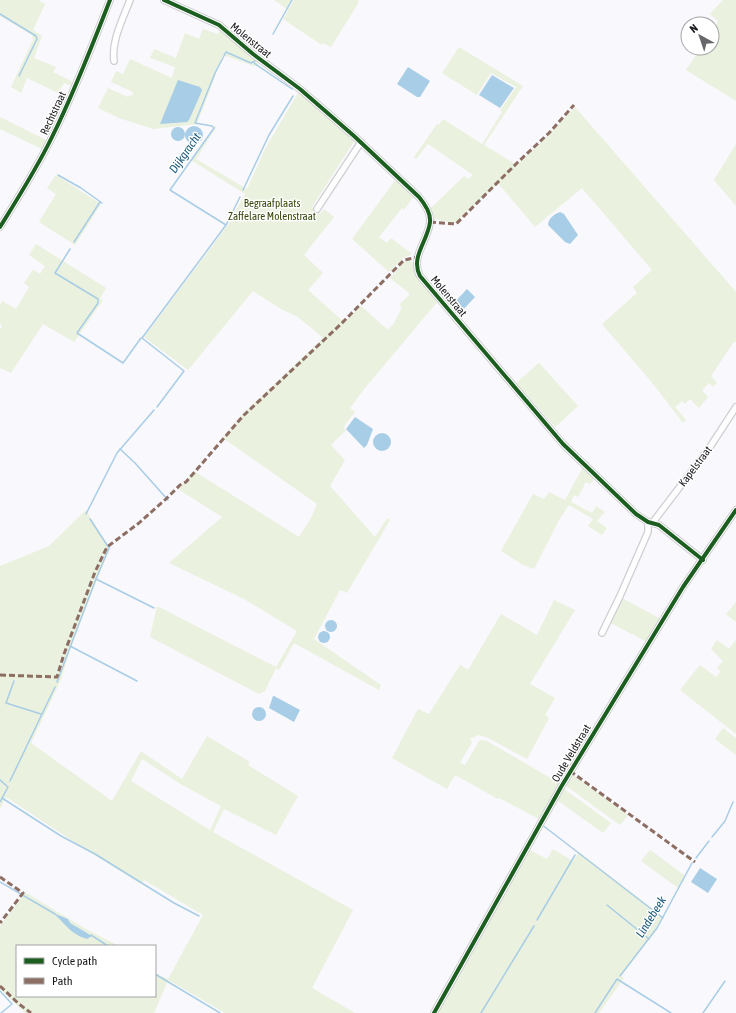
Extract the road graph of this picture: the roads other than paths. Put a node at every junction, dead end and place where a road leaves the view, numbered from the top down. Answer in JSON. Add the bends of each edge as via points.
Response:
{"nodes":[{"id":1,"x":110,"y":0,"type":"edge"},
{"id":2,"x":130,"y":0,"type":"edge"},
{"id":3,"x":164,"y":0,"type":"edge"},
{"id":4,"x":114,"y":61,"type":"dead end"},
{"id":5,"x":361,"y":142,"type":"junction"},
{"id":6,"x":317,"y":209,"type":"dead end"},
{"id":7,"x":0,"y":227,"type":"edge"},
{"id":8,"x":736,"y":407,"type":"edge"},
{"id":9,"x":736,"y":510,"type":"edge"},
{"id":10,"x":650,"y":522,"type":"junction"},
{"id":11,"x":703,"y":560,"type":"junction"},
{"id":12,"x":602,"y":633,"type":"dead end"},
{"id":13,"x":434,"y":1013,"type":"edge"}],
"edges":[{"from":1,"to":7,"type":"street","name":"Rechtstraat","via":[[75,88],[51,138]]},
{"from":2,"to":4,"type":"street","via":[[116,40]]},
{"from":3,"to":5,"type":"street","name":"Molenstraat","via":[[219,26],[300,89]]},
{"from":5,"to":6,"type":"street"},
{"from":5,"to":10,"type":"street","name":"Molenstraat","via":[[419,197],[429,215],[430,222],[417,265],[420,276],[562,444],[636,514]]},
{"from":8,"to":10,"type":"street","name":"Kapelstraat","via":[[708,450]]},
{"from":9,"to":11,"type":"street","name":"Oude Veldstraat"},
{"from":10,"to":11,"type":"street","name":"Molenstraat","via":[[659,525]]},
{"from":10,"to":12,"type":"street","name":"Kapelstraat","via":[[643,545]]},
{"from":11,"to":13,"type":"street","name":"Oude Veldstraat","via":[[561,787]]}]}
